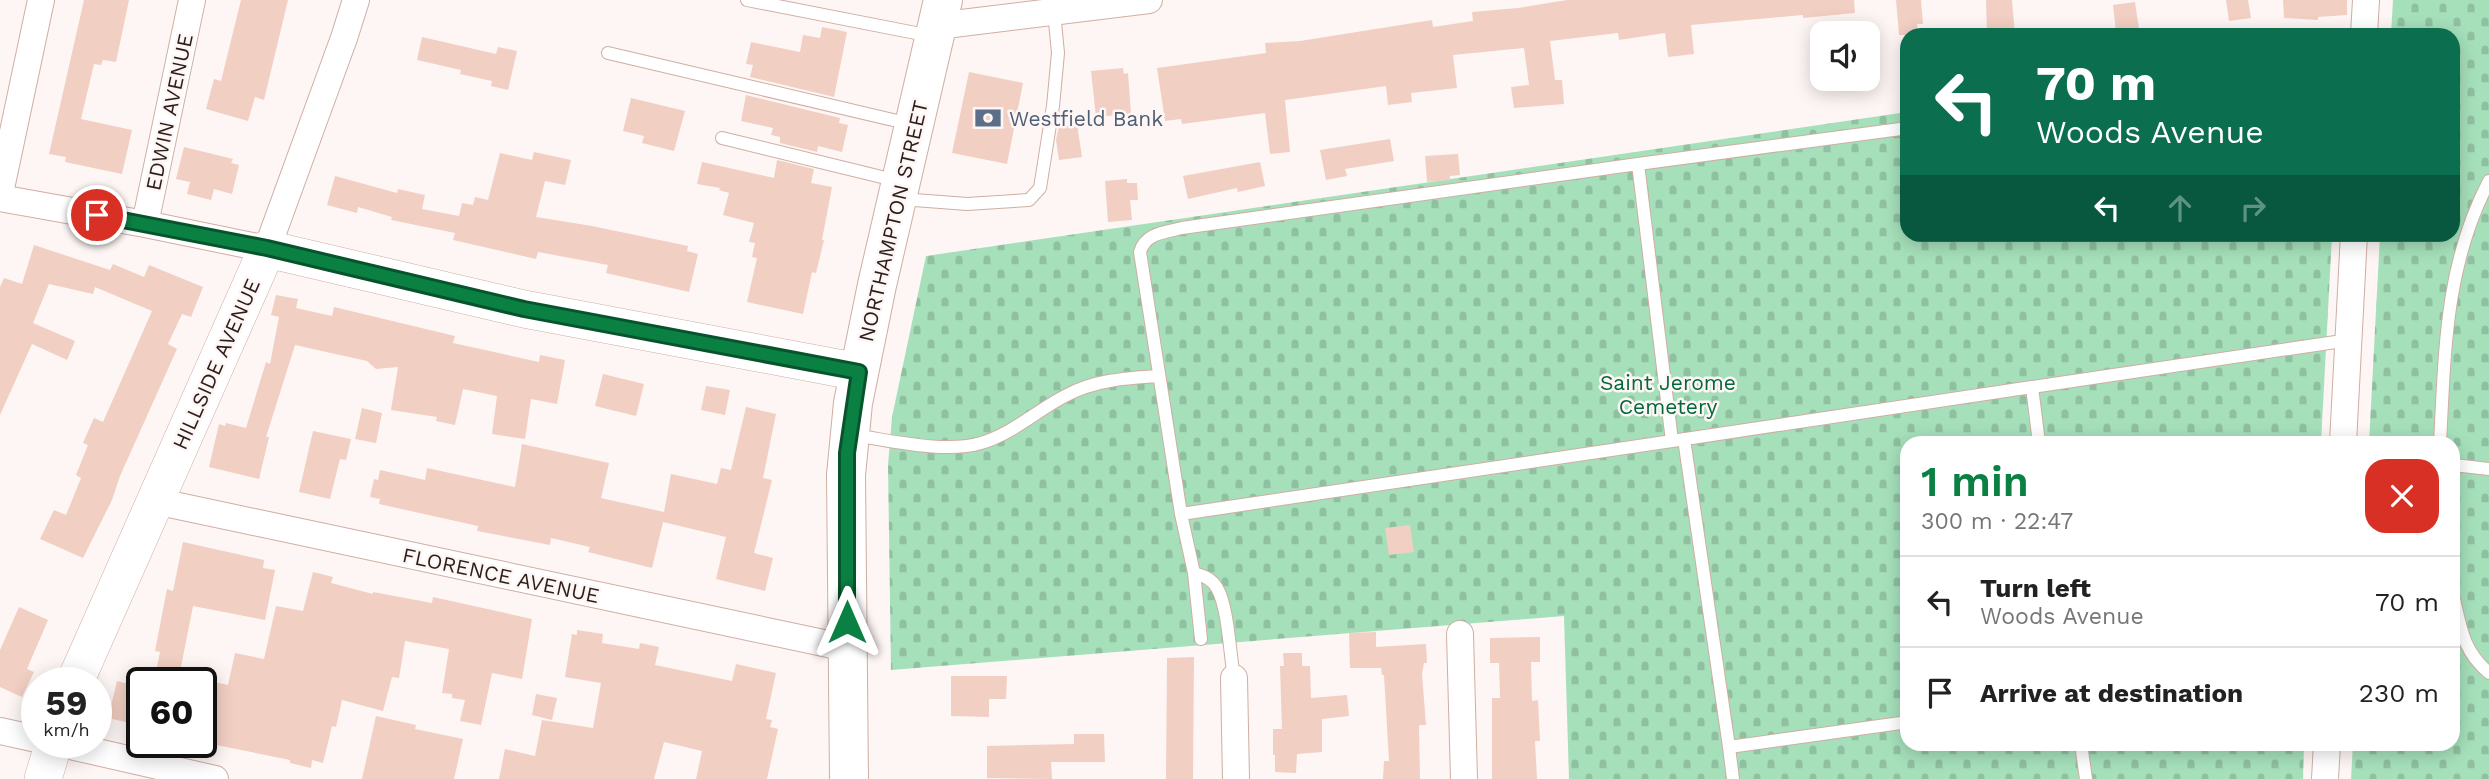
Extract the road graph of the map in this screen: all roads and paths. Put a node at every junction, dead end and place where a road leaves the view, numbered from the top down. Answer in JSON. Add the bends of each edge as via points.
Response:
{"nodes":[{"id":1,"x":41,"y":0,"type":"edge"},
{"id":2,"x":192,"y":0,"type":"edge"},
{"id":3,"x":356,"y":0,"type":"edge"},
{"id":4,"x":747,"y":0,"type":"edge"},
{"id":5,"x":1149,"y":0,"type":"edge"},
{"id":6,"x":2366,"y":0,"type":"edge"},
{"id":7,"x":1054,"y":12,"type":"junction"},
{"id":8,"x":938,"y":14,"type":"edge"},
{"id":9,"x":2364,"y":28,"type":"edge"},
{"id":10,"x":608,"y":53,"type":"dead end"},
{"id":11,"x":914,"y":125,"type":"junction"},
{"id":12,"x":1900,"y":129,"type":"edge"},
{"id":13,"x":722,"y":138,"type":"dead end"},
{"id":14,"x":1638,"y":164,"type":"junction"},
{"id":15,"x":2489,"y":181,"type":"edge"},
{"id":16,"x":899,"y":190,"type":"junction"},
{"id":17,"x":0,"y":196,"type":"edge"},
{"id":18,"x":145,"y":224,"type":"junction"},
{"id":19,"x":2354,"y":242,"type":"edge"},
{"id":20,"x":267,"y":248,"type":"junction"},
{"id":21,"x":2349,"y":340,"type":"junction"},
{"id":22,"x":859,"y":372,"type":"junction"},
{"id":23,"x":1159,"y":376,"type":"junction"},
{"id":24,"x":2032,"y":387,"type":"junction"},
{"id":25,"x":848,"y":435,"type":"junction"},
{"id":26,"x":2038,"y":436,"type":"edge"},
{"id":27,"x":2343,"y":436,"type":"edge"},
{"id":28,"x":2440,"y":436,"type":"edge"},
{"id":29,"x":1678,"y":440,"type":"junction"},
{"id":30,"x":2460,"y":466,"type":"edge"},
{"id":31,"x":2489,"y":469,"type":"edge"},
{"id":32,"x":155,"y":502,"type":"junction"},
{"id":33,"x":1181,"y":514,"type":"junction"},
{"id":34,"x":1194,"y":573,"type":"junction"},
{"id":35,"x":2460,"y":628,"type":"edge"},
{"id":36,"x":1461,"y":634,"type":"dead end"},
{"id":37,"x":1201,"y":639,"type":"dead end"},
{"id":38,"x":847,"y":648,"type":"junction"},
{"id":39,"x":81,"y":667,"type":"edge"},
{"id":40,"x":2489,"y":673,"type":"edge"},
{"id":41,"x":1234,"y":678,"type":"joint"},
{"id":42,"x":1900,"y":723,"type":"edge"},
{"id":43,"x":0,"y":731,"type":"edge"},
{"id":44,"x":21,"y":736,"type":"edge"},
{"id":45,"x":1729,"y":747,"type":"junction"},
{"id":46,"x":2082,"y":751,"type":"edge"},
{"id":47,"x":2327,"y":751,"type":"edge"},
{"id":48,"x":112,"y":755,"type":"edge"},
{"id":49,"x":49,"y":758,"type":"edge"},
{"id":50,"x":43,"y":779,"type":"edge"},
{"id":51,"x":215,"y":779,"type":"edge"},
{"id":52,"x":849,"y":779,"type":"edge"},
{"id":53,"x":1236,"y":779,"type":"edge"},
{"id":54,"x":1464,"y":779,"type":"edge"},
{"id":55,"x":1734,"y":779,"type":"edge"},
{"id":56,"x":2086,"y":779,"type":"edge"},
{"id":57,"x":2325,"y":779,"type":"edge"}],
"edges":[{"from":1,"to":17,"type":"street"},
{"from":2,"to":18,"type":"street","name":"EDWIN AVENUE"},
{"from":3,"to":20,"type":"street","name":"HILLSIDE AVENUE"},
{"from":4,"to":8,"type":"lane"},
{"from":5,"to":7,"type":"street"},
{"from":6,"to":9,"type":"street"},
{"from":7,"to":8,"type":"street"},
{"from":7,"to":16,"type":"lane","via":[[1058,53],[1040,188],[1029,200],[967,204]]},
{"from":8,"to":11,"type":"main road","name":"NORTHAMPTON STREET"},
{"from":10,"to":11,"type":"lane"},
{"from":11,"to":16,"type":"main road","name":"NORTHAMPTON STREET"},
{"from":12,"to":14,"type":"lane"},
{"from":13,"to":16,"type":"lane"},
{"from":14,"to":23,"type":"lane","via":[[1182,228],[1153,236],[1140,252]]},
{"from":14,"to":29,"type":"lane"},
{"from":15,"to":28,"type":"lane","via":[[2469,225],[2449,301]]},
{"from":16,"to":22,"type":"main road","name":"NORTHAMPTON STREET"},
{"from":17,"to":18,"type":"street"},
{"from":18,"to":20,"type":"street"},
{"from":19,"to":21,"type":"street"},
{"from":20,"to":22,"type":"street","via":[[524,309]]},
{"from":20,"to":32,"type":"street","name":"HILLSIDE AVENUE"},
{"from":21,"to":24,"type":"lane"},
{"from":21,"to":27,"type":"street"},
{"from":22,"to":25,"type":"main road","name":"NORTHAMPTON STREET"},
{"from":23,"to":25,"type":"lane","via":[[1116,379],[1079,389],[980,444],[934,446]]},
{"from":23,"to":33,"type":"lane"},
{"from":24,"to":26,"type":"lane"},
{"from":24,"to":29,"type":"lane"},
{"from":25,"to":38,"type":"main road","name":"NORTHAMPTON STREET"},
{"from":29,"to":33,"type":"lane"},
{"from":29,"to":45,"type":"lane"},
{"from":30,"to":31,"type":"lane"},
{"from":32,"to":38,"type":"street","name":"FLORENCE AVENUE"},
{"from":32,"to":39,"type":"street","name":"HILLSIDE AVENUE"},
{"from":33,"to":34,"type":"lane"},
{"from":34,"to":37,"type":"lane"},
{"from":34,"to":41,"type":"lane","via":[[1205,576],[1222,598]]},
{"from":35,"to":40,"type":"lane","via":[[2475,661]]},
{"from":36,"to":54,"type":"street"},
{"from":38,"to":52,"type":"main road","name":"NORTHAMPTON STREET"},
{"from":41,"to":53,"type":"street"},
{"from":42,"to":45,"type":"lane"},
{"from":43,"to":44,"type":"street"},
{"from":45,"to":55,"type":"lane"},
{"from":46,"to":56,"type":"lane"},
{"from":47,"to":57,"type":"street"},
{"from":48,"to":51,"type":"street"},
{"from":49,"to":50,"type":"street"}]}
